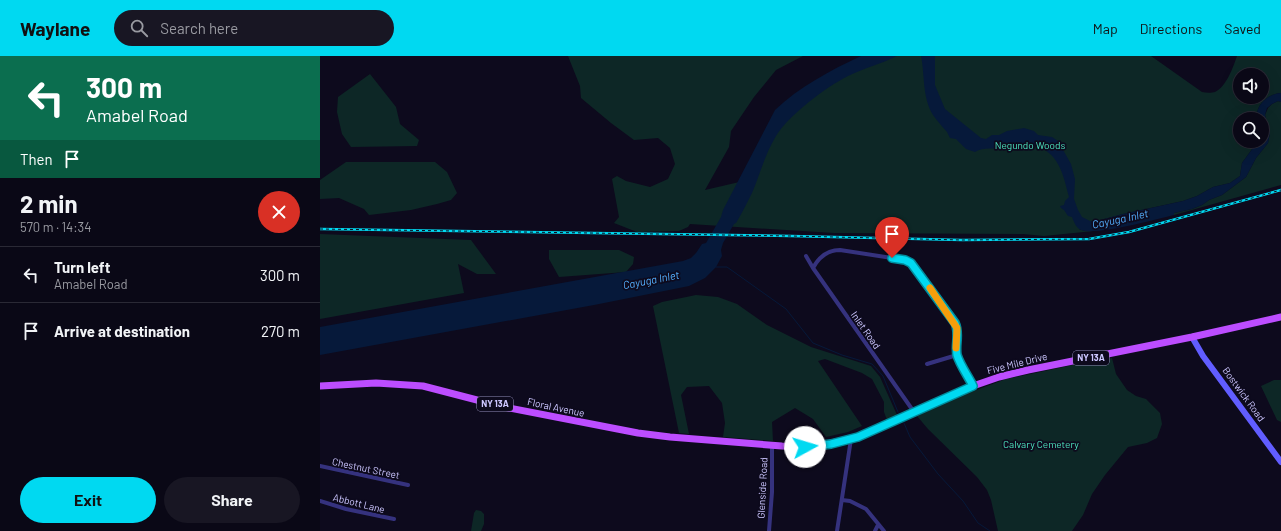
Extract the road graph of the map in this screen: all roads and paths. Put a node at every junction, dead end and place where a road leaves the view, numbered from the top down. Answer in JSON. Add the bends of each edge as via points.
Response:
{"nodes":[{"id":1,"x":806,"y":256,"type":"dead end"},
{"id":2,"x":813,"y":268,"type":"junction"},
{"id":3,"x":1281,"y":317,"type":"edge"},
{"id":4,"x":1192,"y":337,"type":"junction"},
{"id":5,"x":957,"y":355,"type":"junction"},
{"id":6,"x":928,"y":364,"type":"dead end"},
{"id":7,"x":320,"y":386,"type":"edge"},
{"id":8,"x":973,"y":386,"type":"junction"},
{"id":9,"x":914,"y":412,"type":"junction"},
{"id":10,"x":670,"y":437,"type":"joint"},
{"id":11,"x":851,"y":439,"type":"junction"},
{"id":12,"x":772,"y":446,"type":"junction"},
{"id":13,"x":1281,"y":462,"type":"edge"},
{"id":14,"x":320,"y":466,"type":"edge"},
{"id":15,"x":408,"y":485,"type":"dead end"},
{"id":16,"x":842,"y":500,"type":"junction"},
{"id":17,"x":320,"y":501,"type":"edge"},
{"id":18,"x":394,"y":519,"type":"dead end"},
{"id":19,"x":878,"y":525,"type":"junction"},
{"id":20,"x":769,"y":531,"type":"edge"},
{"id":21,"x":837,"y":531,"type":"edge"},
{"id":22,"x":875,"y":531,"type":"edge"},
{"id":23,"x":884,"y":531,"type":"edge"}],
"edges":[{"from":1,"to":2,"type":"street","name":"Inlet Road"},
{"from":2,"to":5,"type":"street","via":[[827,252],[840,250],[911,263],[957,328]]},
{"from":2,"to":9,"type":"street","name":"Inlet Road"},
{"from":3,"to":4,"type":"main road","name":"Five Mile Drive","number":"NY 13A"},
{"from":4,"to":8,"type":"main road","name":"Five Mile Drive","number":"NY 13A","via":[[1028,370]]},
{"from":4,"to":13,"type":"street","name":"Bostwick Road","via":[[1203,356]]},
{"from":5,"to":6,"type":"street"},
{"from":5,"to":8,"type":"street"},
{"from":7,"to":10,"type":"main road","name":"Floral Avenue","number":"NY 13A","via":[[376,383],[429,387],[522,410]]},
{"from":8,"to":9,"type":"main road","name":"Five Mile Drive","number":"NY 13A"},
{"from":9,"to":11,"type":"main road","name":"Five Mile Drive","number":"NY 13A"},
{"from":10,"to":12,"type":"main road","name":"Five Mile Drive","number":"NY 13A"},
{"from":11,"to":12,"type":"main road","name":"Five Mile Drive","number":"NY 13A","via":[[805,447]]},
{"from":11,"to":16,"type":"street"},
{"from":12,"to":20,"type":"street","name":"Glenside Road"},
{"from":14,"to":15,"type":"street","name":"Chestnut Street"},
{"from":16,"to":19,"type":"street","via":[[866,509]]},
{"from":16,"to":21,"type":"street"},
{"from":17,"to":18,"type":"street","name":"Abbott Lane"},
{"from":19,"to":22,"type":"street"},
{"from":19,"to":23,"type":"street"}]}
